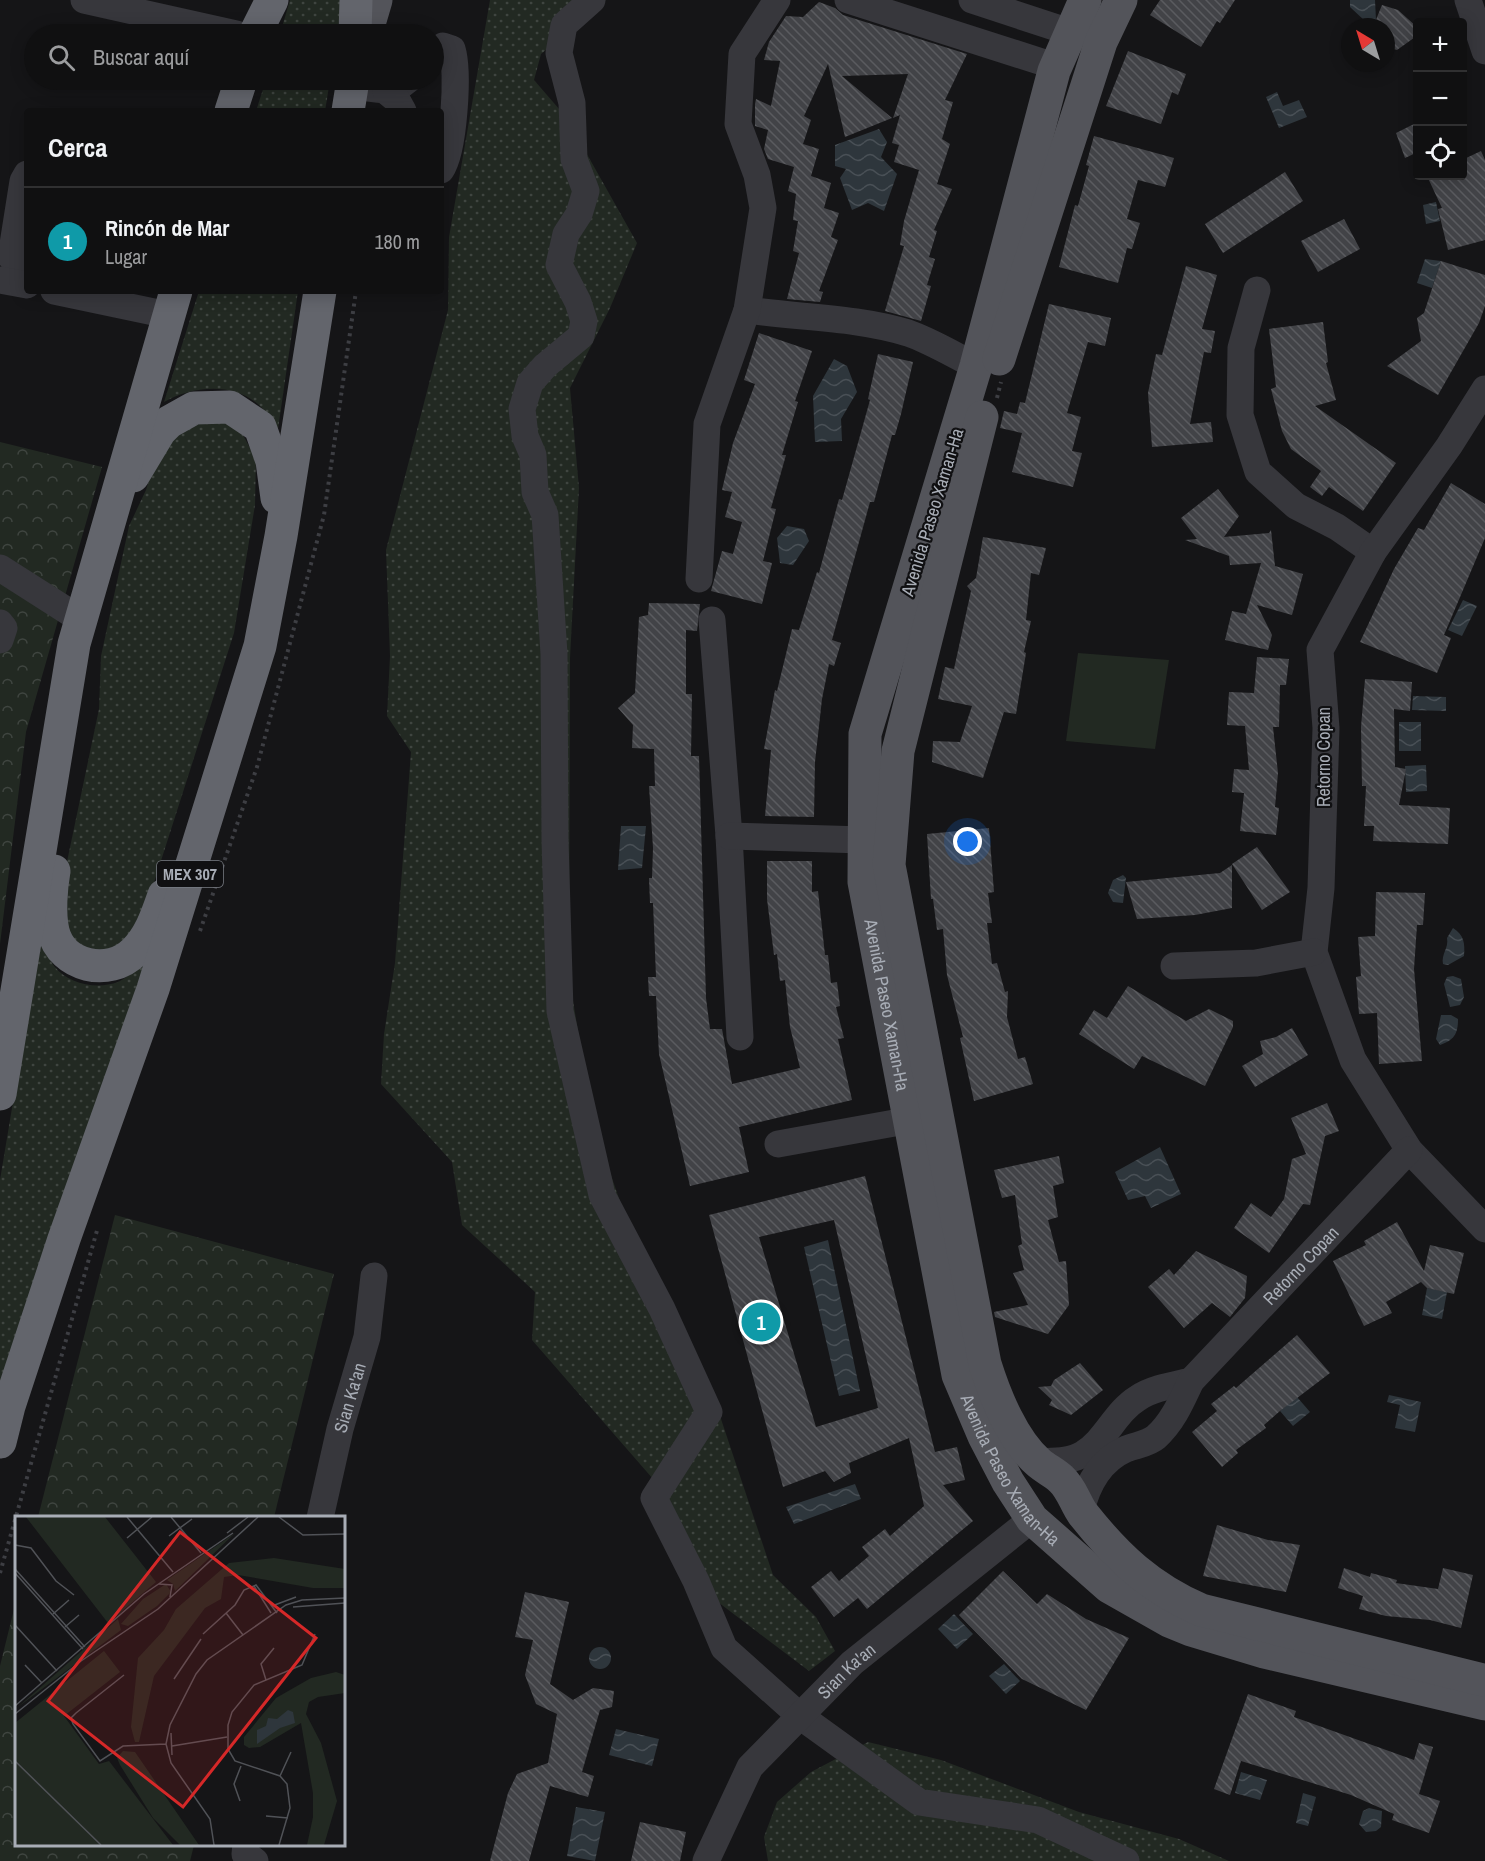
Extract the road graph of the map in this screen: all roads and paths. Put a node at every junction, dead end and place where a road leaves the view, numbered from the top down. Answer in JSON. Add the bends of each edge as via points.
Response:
{"nodes":[{"id":1,"x":84,"y":0,"type":"edge"},
{"id":2,"x":260,"y":0,"type":"edge"},
{"id":3,"x":272,"y":0,"type":"edge"},
{"id":4,"x":356,"y":0,"type":"edge"},
{"id":5,"x":376,"y":0,"type":"edge"},
{"id":6,"x":592,"y":0,"type":"edge"},
{"id":7,"x":777,"y":0,"type":"edge"},
{"id":8,"x":848,"y":0,"type":"edge"},
{"id":9,"x":972,"y":0,"type":"edge"},
{"id":10,"x":1085,"y":0,"type":"edge"},
{"id":11,"x":1122,"y":0,"type":"edge"},
{"id":12,"x":1468,"y":0,"type":"edge"},
{"id":13,"x":1025,"y":8,"type":"edge"},
{"id":14,"x":191,"y":24,"type":"edge"},
{"id":15,"x":256,"y":24,"type":"edge"},
{"id":16,"x":260,"y":24,"type":"edge"},
{"id":17,"x":355,"y":24,"type":"edge"},
{"id":18,"x":369,"y":24,"type":"edge"},
{"id":19,"x":1070,"y":32,"type":"junction"},
{"id":20,"x":1101,"y":42,"type":"junction"},
{"id":21,"x":444,"y":46,"type":"edge"},
{"id":22,"x":1485,"y":51,"type":"edge"},
{"id":23,"x":1054,"y":71,"type":"junction"},
{"id":24,"x":238,"y":90,"type":"edge"},
{"id":25,"x":351,"y":92,"type":"edge"},
{"id":26,"x":399,"y":94,"type":"edge"},
{"id":27,"x":232,"y":108,"type":"edge"},
{"id":28,"x":444,"y":156,"type":"edge"},
{"id":29,"x":24,"y":179,"type":"edge"},
{"id":30,"x":24,"y":264,"type":"edge"},
{"id":31,"x":0,"y":280,"type":"edge"},
{"id":32,"x":24,"y":284,"type":"edge"},
{"id":33,"x":1257,"y":290,"type":"dead end"},
{"id":34,"x":84,"y":294,"type":"edge"},
{"id":35,"x":320,"y":294,"type":"edge"},
{"id":36,"x":172,"y":303,"type":"edge"},
{"id":37,"x":747,"y":310,"type":"junction"},
{"id":38,"x":988,"y":374,"type":"junction"},
{"id":39,"x":1485,"y":389,"type":"edge"},
{"id":40,"x":996,"y":404,"type":"dead end"},
{"id":41,"x":109,"y":517,"type":"junction"},
{"id":42,"x":281,"y":536,"type":"junction"},
{"id":43,"x":1373,"y":552,"type":"junction"},
{"id":44,"x":0,"y":568,"type":"edge"},
{"id":45,"x":699,"y":579,"type":"dead end"},
{"id":46,"x":712,"y":620,"type":"dead end"},
{"id":47,"x":0,"y":623,"type":"edge"},
{"id":48,"x":77,"y":632,"type":"junction"},
{"id":49,"x":0,"y":640,"type":"edge"},
{"id":50,"x":869,"y":722,"type":"junction"},
{"id":51,"x":903,"y":728,"type":"junction"},
{"id":52,"x":227,"y":758,"type":"junction"},
{"id":53,"x":729,"y":836,"type":"junction"},
{"id":54,"x":864,"y":840,"type":"junction"},
{"id":55,"x":889,"y":938,"type":"junction"},
{"id":56,"x":1314,"y":952,"type":"junction"},
{"id":57,"x":1174,"y":966,"type":"dead end"},
{"id":58,"x":9,"y":987,"type":"edge"},
{"id":59,"x":740,"y":1036,"type":"dead end"},
{"id":60,"x":0,"y":1095,"type":"edge"},
{"id":61,"x":911,"y":1120,"type":"junction"},
{"id":62,"x":778,"y":1144,"type":"dead end"},
{"id":63,"x":1409,"y":1150,"type":"junction"},
{"id":64,"x":1485,"y":1229,"type":"edge"},
{"id":65,"x":374,"y":1276,"type":"dead end"},
{"id":66,"x":1191,"y":1381,"type":"junction"},
{"id":67,"x":997,"y":1430,"type":"junction"},
{"id":68,"x":0,"y":1442,"type":"edge"},
{"id":69,"x":1037,"y":1462,"type":"junction"},
{"id":70,"x":1081,"y":1511,"type":"junction"},
{"id":71,"x":320,"y":1516,"type":"edge"},
{"id":72,"x":1032,"y":1518,"type":"junction"},
{"id":73,"x":1118,"y":1576,"type":"junction"},
{"id":74,"x":1485,"y":1681,"type":"edge"},
{"id":75,"x":1485,"y":1704,"type":"edge"},
{"id":76,"x":800,"y":1716,"type":"junction"},
{"id":77,"x":246,"y":1846,"type":"edge"},
{"id":78,"x":255,"y":1861,"type":"edge"},
{"id":79,"x":706,"y":1861,"type":"edge"},
{"id":80,"x":1126,"y":1861,"type":"edge"}],
"edges":[{"from":1,"to":14,"type":"street"},
{"from":2,"to":15,"type":"main road"},
{"from":3,"to":16,"type":"highway"},
{"from":4,"to":17,"type":"highway"},
{"from":5,"to":18,"type":"main road"},
{"from":6,"to":76,"type":"street","via":[[564,25],[559,52],[572,103],[574,159],[586,190],[579,214],[566,234],[559,265],[584,321],[580,336],[530,383],[522,409],[525,436],[533,455],[535,492],[545,515],[554,642],[560,1011],[602,1196],[662,1309],[709,1412],[654,1498],[696,1581],[723,1648]]},
{"from":7,"to":37,"type":"street","via":[[742,54],[738,124],[757,175],[763,208]]},
{"from":8,"to":23,"type":"street","via":[[1042,62]]},
{"from":9,"to":13,"type":"street"},
{"from":10,"to":19,"type":"main road","name":"Avenida Paseo Xaman-Ha"},
{"from":11,"to":20,"type":"main road","name":"Avenida Paseo Xaman-Ha"},
{"from":12,"to":22,"type":"street"},
{"from":13,"to":19,"type":"street"},
{"from":19,"to":20,"type":"street"},
{"from":19,"to":23,"type":"main road","name":"Avenida Paseo Xaman-Ha"},
{"from":20,"to":51,"type":"main road","name":"Avenida Paseo Xaman-Ha","via":[[991,382]]},
{"from":21,"to":28,"type":"street","via":[[452,50],[456,63],[455,105]]},
{"from":23,"to":38,"type":"main road","name":"Avenida Paseo Xaman-Ha"},
{"from":24,"to":27,"type":"highway"},
{"from":25,"to":26,"type":"street"},
{"from":29,"to":30,"type":"street","via":[[11,257]]},
{"from":31,"to":32,"type":"street"},
{"from":33,"to":43,"type":"street","via":[[1240,348],[1240,415],[1258,472],[1296,506]]},
{"from":34,"to":36,"type":"street"},
{"from":35,"to":42,"type":"highway","number":"MEX 307"},
{"from":36,"to":41,"type":"highway"},
{"from":37,"to":38,"type":"street","via":[[798,318],[851,320],[910,334]]},
{"from":37,"to":45,"type":"street","via":[[708,424]]},
{"from":38,"to":40,"type":"path"},
{"from":38,"to":50,"type":"main road","name":"Avenida Paseo Xaman-Ha"},
{"from":39,"to":43,"type":"street","name":"Retorno Copan"},
{"from":41,"to":42,"type":"highway","via":[[169,422],[194,408],[230,407],[260,427],[272,460]]},
{"from":41,"to":48,"type":"highway"},
{"from":42,"to":52,"type":"highway","number":"MEX 307","via":[[260,646]]},
{"from":43,"to":56,"type":"street","name":"Retorno Copan","via":[[1320,650],[1326,728]]},
{"from":44,"to":48,"type":"street"},
{"from":46,"to":53,"type":"street"},
{"from":47,"to":49,"type":"street","via":[[4,628]]},
{"from":48,"to":52,"type":"highway","via":[[83,678],[52,882],[53,931],[66,955],[92,966],[113,966],[134,953],[152,929],[204,789]]},
{"from":48,"to":58,"type":"highway"},
{"from":50,"to":51,"type":"main road"},
{"from":50,"to":54,"type":"main road","name":"Avenida Paseo Xaman-Ha","via":[[865,734]]},
{"from":51,"to":55,"type":"main road","name":"Avenida Paseo Xaman-Ha","via":[[889,865]]},
{"from":52,"to":68,"type":"highway","number":"MEX 307","via":[[153,989],[16,1384]]},
{"from":53,"to":54,"type":"street"},
{"from":53,"to":59,"type":"street"},
{"from":54,"to":55,"type":"main road","name":"Avenida Paseo Xaman-Ha","via":[[864,882]]},
{"from":55,"to":61,"type":"main road","name":"Avenida Paseo Xaman-Ha"},
{"from":55,"to":67,"type":"main road","name":"Avenida Paseo Xaman-Ha","via":[[994,1393]]},
{"from":56,"to":57,"type":"street","via":[[1256,963]]},
{"from":56,"to":63,"type":"street","name":"Retorno Copan","via":[[1353,1060]]},
{"from":58,"to":60,"type":"highway"},
{"from":61,"to":62,"type":"street"},
{"from":61,"to":67,"type":"main road","name":"Avenida Paseo Xaman-Ha","via":[[958,1375]]},
{"from":63,"to":64,"type":"street","name":"Retorno Copan"},
{"from":63,"to":66,"type":"street","name":"Retorno Copan"},
{"from":65,"to":71,"type":"street","name":"Sian Ka'an","via":[[367,1337]]},
{"from":66,"to":69,"type":"street","via":[[1140,1396],[1082,1455]]},
{"from":66,"to":70,"type":"street","name":"Retorno Copan","via":[[1177,1411],[1156,1437],[1126,1449],[1098,1471],[1087,1487]]},
{"from":67,"to":69,"type":"main road","name":"Avenida Paseo Xaman-Ha"},
{"from":67,"to":72,"type":"main road","name":"Avenida Paseo Xaman-Ha","via":[[1008,1482]]},
{"from":69,"to":70,"type":"main road","name":"Avenida Paseo Xaman-Ha","via":[[1061,1479]]},
{"from":70,"to":73,"type":"main road","name":"Avenida Paseo Xaman-Ha"},
{"from":72,"to":73,"type":"main road","name":"Avenida Paseo Xaman-Ha"},
{"from":72,"to":76,"type":"street","name":"Sian Ka'an","via":[[852,1663]]},
{"from":73,"to":74,"type":"main road","name":"Avenida Paseo Xaman-Ha","via":[[1201,1610]]},
{"from":73,"to":75,"type":"main road","name":"Avenida Paseo Xaman-Ha","via":[[1169,1621],[1191,1630],[1264,1652]]},
{"from":76,"to":79,"type":"street","name":"Sian Ka'an","via":[[750,1767]]},
{"from":76,"to":80,"type":"street","via":[[919,1802],[1038,1820]]},
{"from":77,"to":78,"type":"street","via":[[245,1854]]}]}
